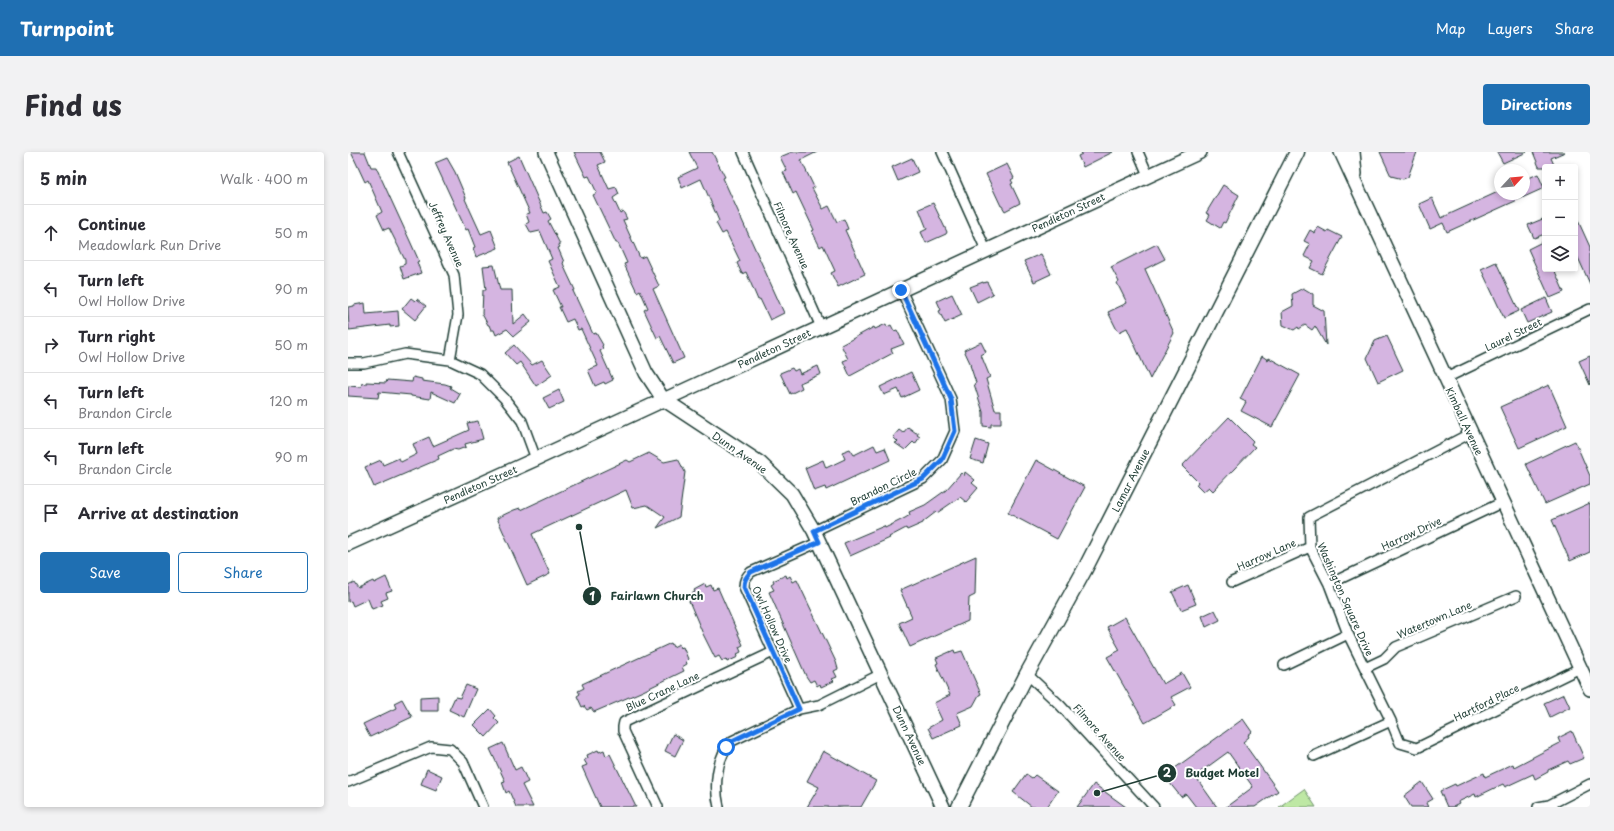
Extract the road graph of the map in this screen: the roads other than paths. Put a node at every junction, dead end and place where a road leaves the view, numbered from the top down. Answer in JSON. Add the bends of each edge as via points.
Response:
{"nodes":[{"id":1,"x":398,"y":152,"type":"edge"},
{"id":2,"x":546,"y":152,"type":"edge"},
{"id":3,"x":743,"y":152,"type":"edge"},
{"id":4,"x":942,"y":152,"type":"edge"},
{"id":5,"x":1138,"y":152,"type":"edge"},
{"id":6,"x":1200,"y":152,"type":"edge"},
{"id":7,"x":1297,"y":152,"type":"edge"},
{"id":8,"x":1341,"y":152,"type":"edge"},
{"id":9,"x":1353,"y":152,"type":"edge"},
{"id":10,"x":1148,"y":175,"type":"junction"},
{"id":11,"x":1356,"y":184,"type":"junction"},
{"id":12,"x":986,"y":250,"type":"junction"},
{"id":13,"x":901,"y":290,"type":"junction"},
{"id":14,"x":1590,"y":309,"type":"edge"},
{"id":15,"x":821,"y":327,"type":"junction"},
{"id":16,"x":450,"y":360,"type":"junction"},
{"id":17,"x":348,"y":363,"type":"edge"},
{"id":18,"x":1446,"y":378,"type":"junction"},
{"id":19,"x":663,"y":399,"type":"junction"},
{"id":20,"x":1471,"y":434,"type":"junction"},
{"id":21,"x":536,"y":459,"type":"junction"},
{"id":22,"x":1503,"y":502,"type":"junction"},
{"id":23,"x":816,"y":537,"type":"junction"},
{"id":24,"x":348,"y":544,"type":"edge"},
{"id":25,"x":1310,"y":547,"type":"junction"},
{"id":26,"x":1232,"y":582,"type":"dead end"},
{"id":27,"x":1329,"y":584,"type":"junction"},
{"id":28,"x":1516,"y":596,"type":"dead end"},
{"id":29,"x":1348,"y":634,"type":"junction"},
{"id":30,"x":773,"y":652,"type":"junction"},
{"id":31,"x":1284,"y":665,"type":"dead end"},
{"id":32,"x":1365,"y":668,"type":"junction"},
{"id":33,"x":1580,"y":668,"type":"junction"},
{"id":34,"x":881,"y":674,"type":"junction"},
{"id":35,"x":1027,"y":674,"type":"junction"},
{"id":36,"x":1590,"y":689,"type":"edge"},
{"id":37,"x":799,"y":709,"type":"junction"},
{"id":38,"x":1391,"y":721,"type":"junction"},
{"id":39,"x":1400,"y":743,"type":"joint"},
{"id":40,"x":1314,"y":756,"type":"dead end"},
{"id":41,"x":348,"y":782,"type":"edge"},
{"id":42,"x":1590,"y":784,"type":"edge"},
{"id":43,"x":483,"y":807,"type":"edge"},
{"id":44,"x":658,"y":807,"type":"edge"},
{"id":45,"x":719,"y":807,"type":"edge"},
{"id":46,"x":943,"y":807,"type":"edge"},
{"id":47,"x":959,"y":807,"type":"edge"},
{"id":48,"x":1154,"y":807,"type":"edge"},
{"id":49,"x":1538,"y":807,"type":"edge"}],
"edges":[{"from":1,"to":16,"type":"street","name":"Jeffrey Avenue","via":[[454,275],[458,315]]},
{"from":2,"to":19,"type":"main road","name":"Dunn Avenue","via":[[646,373]]},
{"from":3,"to":15,"type":"street","name":"Filmore Avenue"},
{"from":4,"to":12,"type":"street"},
{"from":5,"to":10,"type":"street"},
{"from":6,"to":10,"type":"main road","name":"Pendleton Street"},
{"from":7,"to":35,"type":"main road","name":"Lamar Avenue","via":[[1085,569]]},
{"from":8,"to":11,"type":"main road","name":"Kimball Avenue"},
{"from":9,"to":11,"type":"main road"},
{"from":10,"to":12,"type":"main road","name":"Pendleton Street"},
{"from":11,"to":18,"type":"main road","name":"Kimball Avenue"},
{"from":12,"to":13,"type":"main road","name":"Pendleton Street"},
{"from":13,"to":15,"type":"main road","name":"Pendleton Street"},
{"from":13,"to":23,"type":"street","name":"Brandon Circle","via":[[951,399],[955,431],[942,460],[923,479]]},
{"from":14,"to":18,"type":"street","name":"Laurel Street"},
{"from":15,"to":19,"type":"main road","name":"Pendleton Street"},
{"from":16,"to":17,"type":"street","via":[[405,354],[364,363]]},
{"from":16,"to":21,"type":"street","via":[[480,374],[504,398],[522,421]]},
{"from":18,"to":20,"type":"main road","name":"Kimball Avenue"},
{"from":19,"to":21,"type":"main road","name":"Pendleton Street"},
{"from":19,"to":23,"type":"main road","name":"Dunn Avenue","via":[[760,463],[792,494]]},
{"from":20,"to":22,"type":"main road","name":"Kimball Avenue"},
{"from":20,"to":25,"type":"street","name":"Washington Square Drive","via":[[1309,517]]},
{"from":21,"to":24,"type":"main road","name":"Pendleton Street"},
{"from":22,"to":27,"type":"street","name":"Harrow Drive"},
{"from":22,"to":33,"type":"main road","name":"Kimball Avenue"},
{"from":23,"to":30,"type":"street","name":"Owl Hollow Drive","via":[[751,572],[744,582]]},
{"from":23,"to":34,"type":"main road","name":"Dunn Avenue"},
{"from":25,"to":26,"type":"street","name":"Harrow Lane"},
{"from":25,"to":27,"type":"street","name":"Washington Square Drive"},
{"from":27,"to":29,"type":"street","name":"Washington Square Drive"},
{"from":28,"to":32,"type":"street","name":"Watertown Lane","via":[[1396,647],[1384,659]]},
{"from":29,"to":31,"type":"street"},
{"from":29,"to":32,"type":"street","name":"Washington Square Drive"},
{"from":30,"to":37,"type":"street","name":"Owl Hollow Drive"},
{"from":30,"to":44,"type":"street","name":"Blue Crane Lane","via":[[624,722],[623,731]]},
{"from":32,"to":38,"type":"street","name":"Washington Square Drive"},
{"from":33,"to":36,"type":"main road","name":"Kimball Avenue"},
{"from":33,"to":39,"type":"street","name":"Hartford Place","via":[[1417,748]]},
{"from":34,"to":37,"type":"street","via":[[819,705]]},
{"from":34,"to":46,"type":"main road","name":"Dunn Avenue"},
{"from":35,"to":47,"type":"main road","name":"Lamar Avenue"},
{"from":35,"to":48,"type":"street","name":"Filmore Avenue","via":[[1060,705]]},
{"from":37,"to":45,"type":"street","via":[[732,741],[726,747],[716,780]]},
{"from":38,"to":39,"type":"street","name":"Washington Square Drive"},
{"from":38,"to":40,"type":"street"},
{"from":41,"to":43,"type":"street","via":[[431,748],[450,749],[463,762]]},
{"from":42,"to":49,"type":"street"}]}
